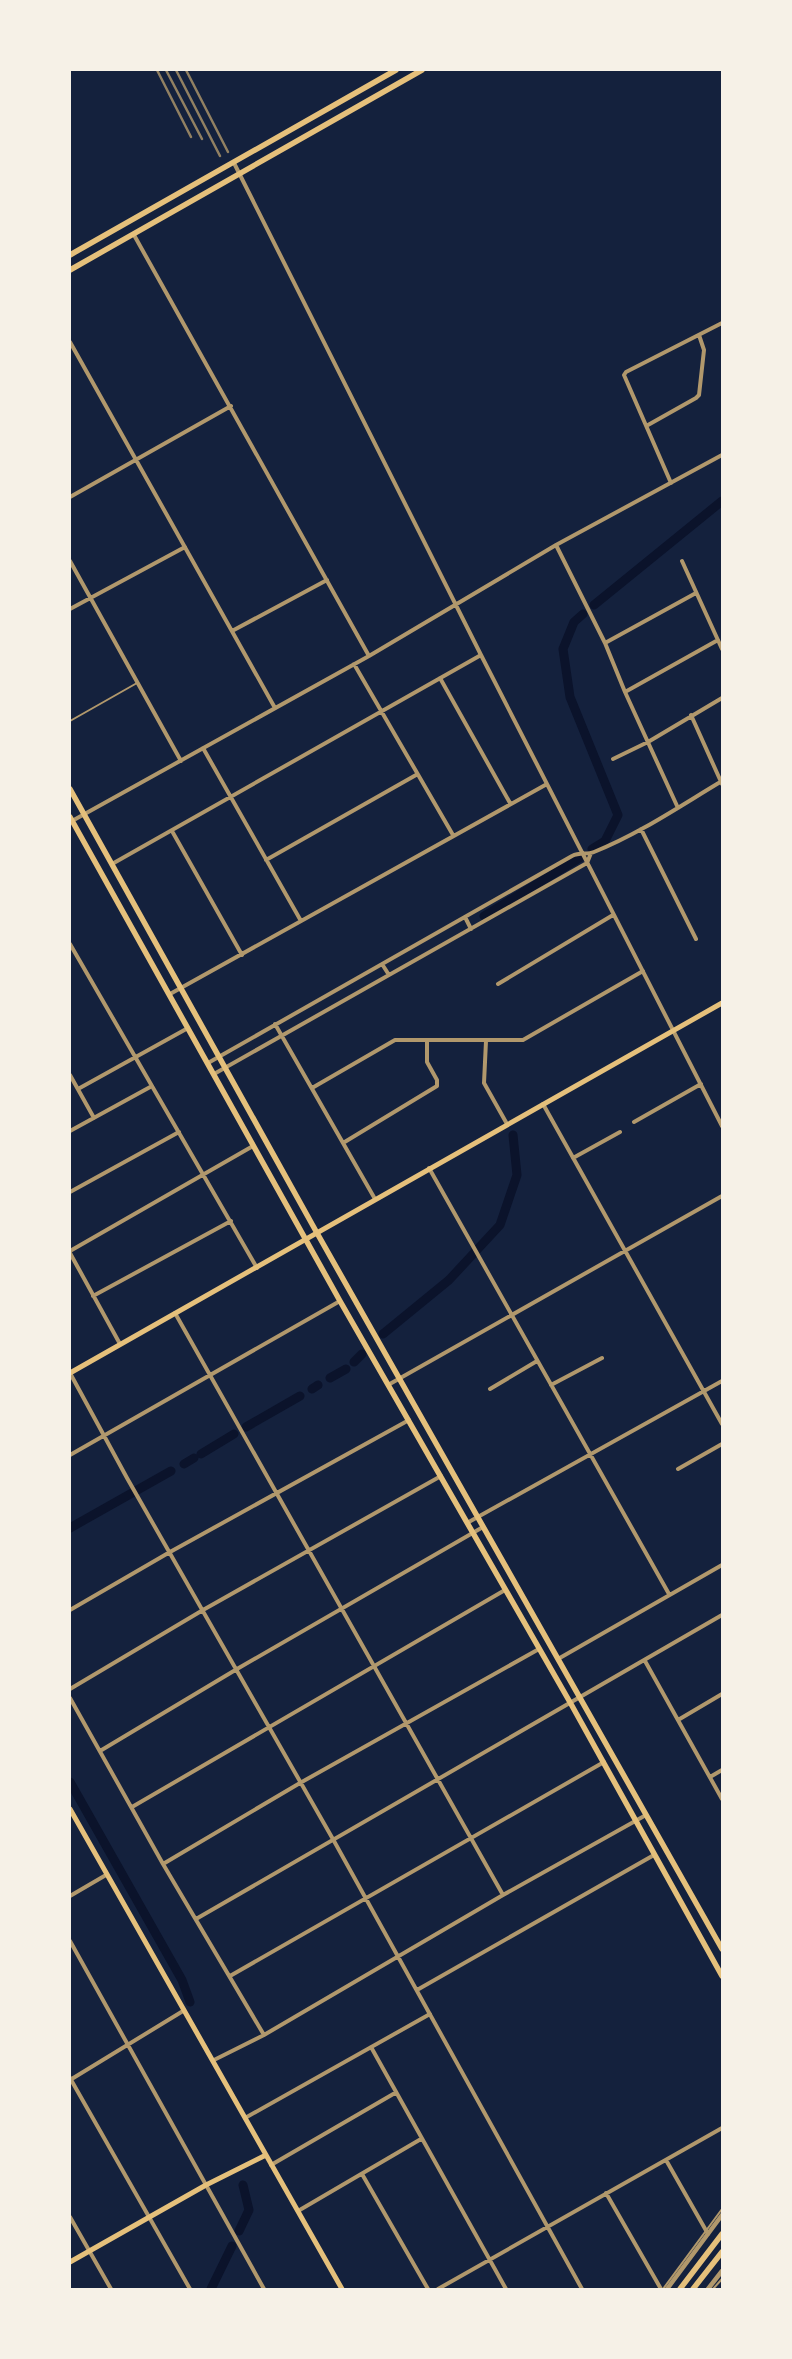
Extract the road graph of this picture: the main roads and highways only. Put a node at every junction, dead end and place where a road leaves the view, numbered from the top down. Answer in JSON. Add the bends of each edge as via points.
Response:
{"nodes":[{"id":1,"x":396,"y":70,"type":"edge"},
{"id":2,"x":422,"y":70,"type":"edge"},
{"id":3,"x":390,"y":74,"type":"junction"},
{"id":4,"x":395,"y":85,"type":"junction"},
{"id":5,"x":186,"y":189,"type":"junction"},
{"id":6,"x":166,"y":201,"type":"junction"},
{"id":7,"x":192,"y":202,"type":"junction"},
{"id":8,"x":172,"y":213,"type":"junction"},
{"id":9,"x":70,"y":255,"type":"edge"},
{"id":10,"x":70,"y":270,"type":"edge"},
{"id":11,"x":70,"y":789,"type":"edge"},
{"id":12,"x":71,"y":820,"type":"edge"},
{"id":13,"x":722,"y":1004,"type":"edge"},
{"id":14,"x":317,"y":1233,"type":"junction"},
{"id":15,"x":306,"y":1239,"type":"junction"},
{"id":16,"x":376,"y":1336,"type":"junction"},
{"id":17,"x":364,"y":1343,"type":"junction"},
{"id":18,"x":391,"y":1364,"type":"junction"},
{"id":19,"x":380,"y":1371,"type":"junction"},
{"id":20,"x":70,"y":1373,"type":"edge"},
{"id":21,"x":70,"y":1809,"type":"edge"},
{"id":22,"x":722,"y":1949,"type":"edge"},
{"id":23,"x":722,"y":1976,"type":"edge"},
{"id":24,"x":266,"y":2155,"type":"junction"},
{"id":25,"x":722,"y":2234,"type":"edge"},
{"id":26,"x":722,"y":2252,"type":"edge"},
{"id":27,"x":70,"y":2262,"type":"edge"},
{"id":28,"x":341,"y":2289,"type":"edge"},
{"id":29,"x":680,"y":2289,"type":"edge"},
{"id":30,"x":694,"y":2289,"type":"edge"}],
"edges":[{"from":1,"to":3,"type":"main road"},
{"from":2,"to":4,"type":"main road"},
{"from":3,"to":4,"type":"main road"},
{"from":3,"to":5,"type":"main road"},
{"from":4,"to":7,"type":"main road"},
{"from":5,"to":6,"type":"main road"},
{"from":5,"to":7,"type":"main road"},
{"from":6,"to":8,"type":"main road"},
{"from":6,"to":9,"type":"main road"},
{"from":7,"to":8,"type":"main road"},
{"from":8,"to":10,"type":"main road"},
{"from":11,"to":14,"type":"main road"},
{"from":12,"to":15,"type":"main road"},
{"from":13,"to":14,"type":"main road"},
{"from":14,"to":15,"type":"main road"},
{"from":14,"to":16,"type":"main road"},
{"from":15,"to":17,"type":"main road"},
{"from":15,"to":20,"type":"main road"},
{"from":16,"to":17,"type":"main road"},
{"from":16,"to":18,"type":"main road"},
{"from":17,"to":19,"type":"main road"},
{"from":18,"to":19,"type":"main road"},
{"from":18,"to":22,"type":"main road"},
{"from":19,"to":23,"type":"main road","via":[[604,1762]]},
{"from":21,"to":24,"type":"main road"},
{"from":24,"to":27,"type":"main road"},
{"from":24,"to":28,"type":"main road"},
{"from":25,"to":29,"type":"main road"},
{"from":26,"to":30,"type":"main road"}]}
